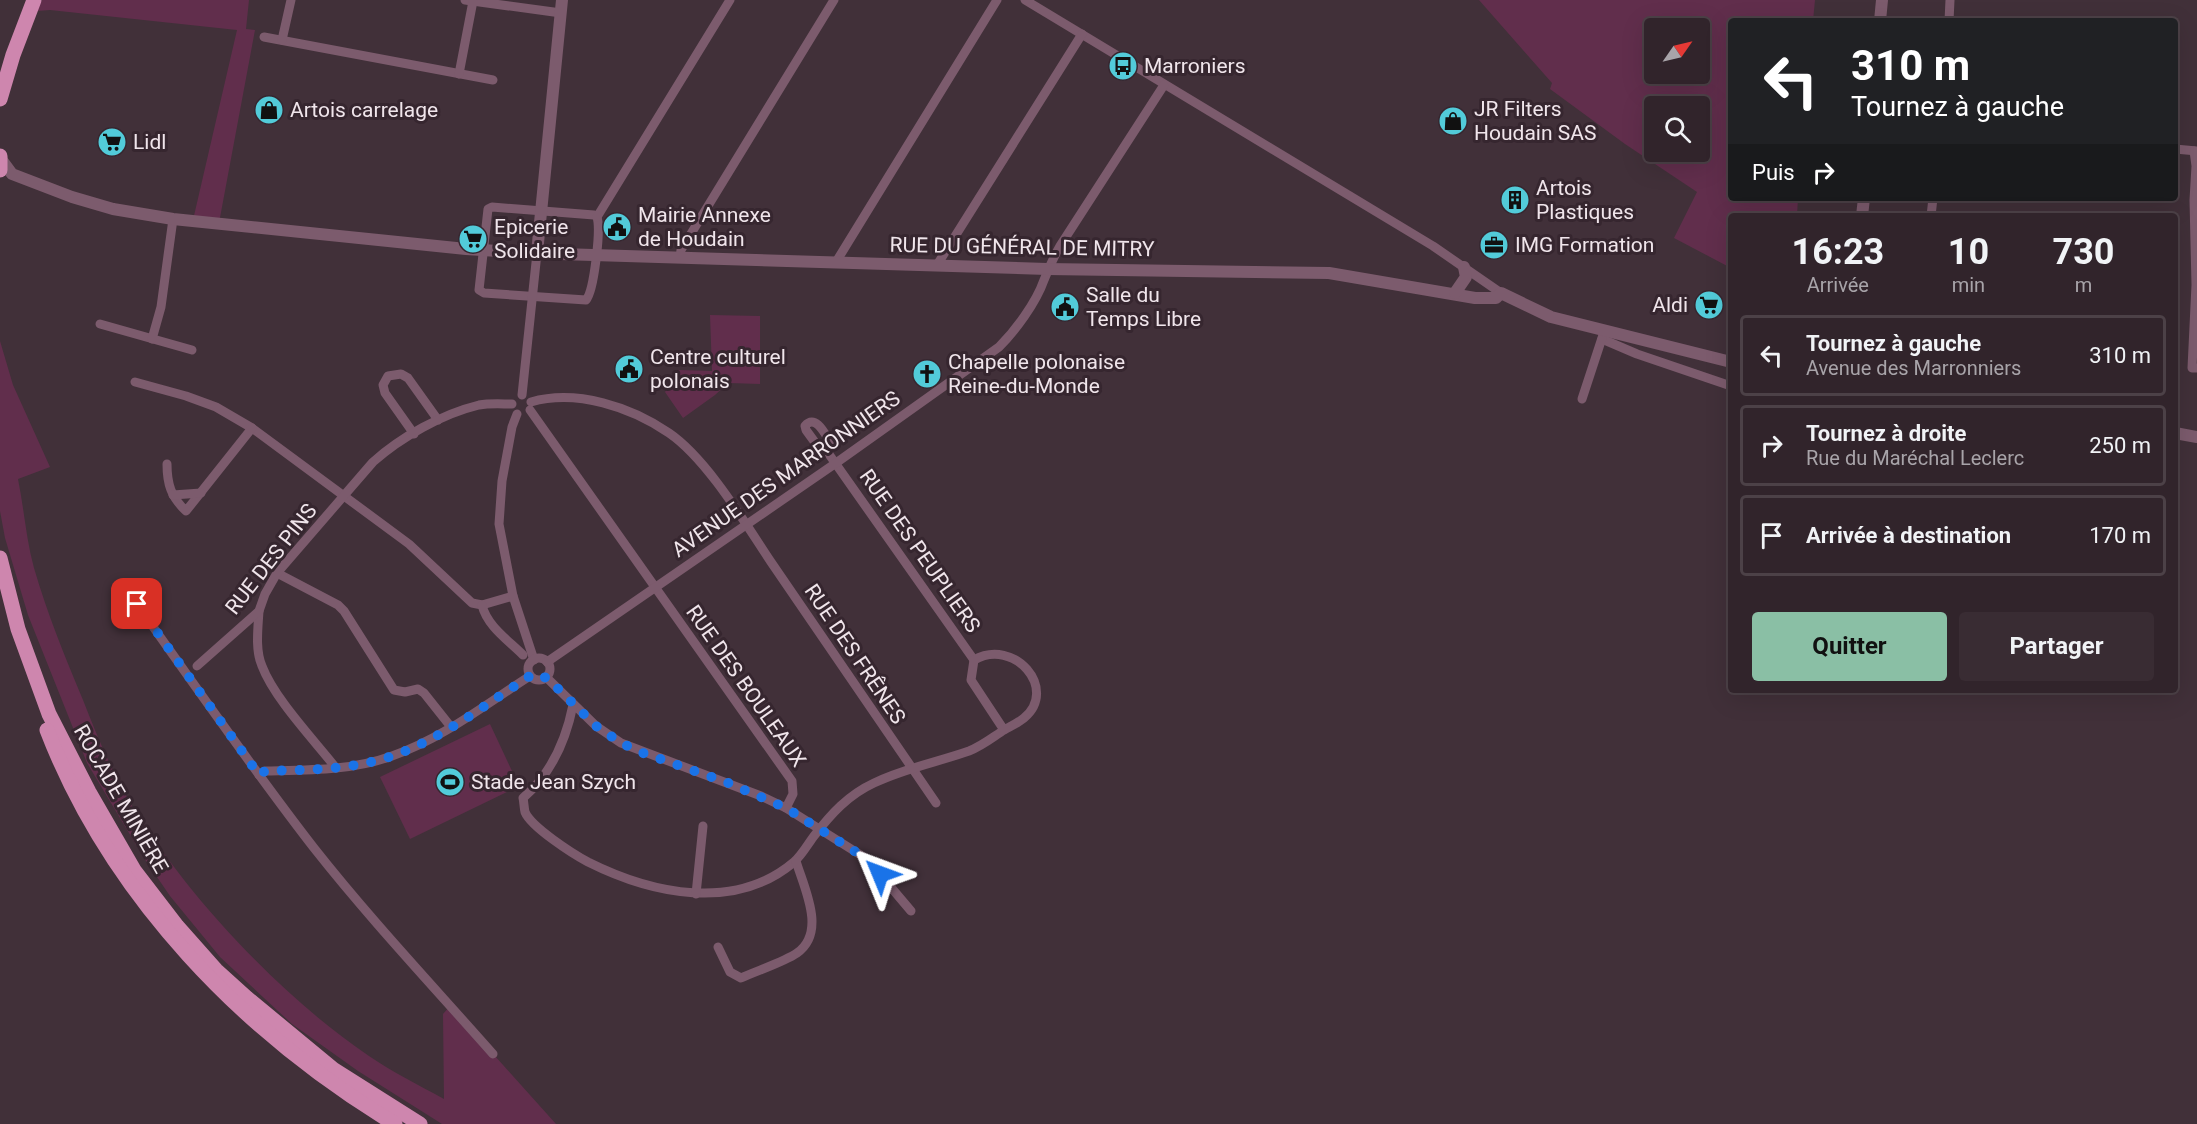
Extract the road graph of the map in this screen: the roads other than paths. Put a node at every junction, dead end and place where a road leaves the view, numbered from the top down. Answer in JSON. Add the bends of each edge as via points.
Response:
{"nodes":[{"id":1,"x":24,"y":0,"type":"edge"},
{"id":2,"x":34,"y":0,"type":"edge"},
{"id":3,"x":291,"y":0,"type":"edge"},
{"id":4,"x":730,"y":0,"type":"edge"},
{"id":5,"x":834,"y":0,"type":"edge"},
{"id":6,"x":997,"y":0,"type":"edge"},
{"id":7,"x":1025,"y":0,"type":"edge"},
{"id":8,"x":1882,"y":0,"type":"edge"},
{"id":9,"x":1950,"y":0,"type":"edge"},
{"id":10,"x":469,"y":1,"type":"edge"},
{"id":11,"x":561,"y":6,"type":"edge"},
{"id":12,"x":1880,"y":18,"type":"edge"},
{"id":13,"x":1949,"y":18,"type":"edge"},
{"id":14,"x":1082,"y":34,"type":"junction"},
{"id":15,"x":264,"y":37,"type":"dead end"},
{"id":16,"x":282,"y":40,"type":"junction"},
{"id":17,"x":0,"y":65,"type":"edge"},
{"id":18,"x":459,"y":74,"type":"junction"},
{"id":19,"x":493,"y":80,"type":"dead end"},
{"id":20,"x":1164,"y":85,"type":"junction"},
{"id":21,"x":0,"y":99,"type":"edge"},
{"id":22,"x":2178,"y":149,"type":"edge"},
{"id":23,"x":2196,"y":151,"type":"edge"},
{"id":24,"x":3,"y":167,"type":"edge"},
{"id":25,"x":542,"y":210,"type":"junction"},
{"id":26,"x":597,"y":217,"type":"junction"},
{"id":27,"x":173,"y":219,"type":"junction"},
{"id":28,"x":483,"y":250,"type":"junction"},
{"id":29,"x":537,"y":253,"type":"junction"},
{"id":30,"x":596,"y":255,"type":"junction"},
{"id":31,"x":680,"y":258,"type":"junction"},
{"id":32,"x":836,"y":262,"type":"junction"},
{"id":33,"x":937,"y":265,"type":"junction"},
{"id":34,"x":1464,"y":267,"type":"junction"},
{"id":35,"x":1047,"y":269,"type":"junction"},
{"id":36,"x":1501,"y":292,"type":"junction"},
{"id":37,"x":1455,"y":293,"type":"junction"},
{"id":38,"x":533,"y":296,"type":"junction"},
{"id":39,"x":100,"y":324,"type":"dead end"},
{"id":40,"x":1603,"y":334,"type":"junction"},
{"id":41,"x":152,"y":339,"type":"junction"},
{"id":42,"x":192,"y":350,"type":"dead end"},
{"id":43,"x":1728,"y":361,"type":"edge"},
{"id":44,"x":2195,"y":368,"type":"edge"},
{"id":45,"x":135,"y":382,"type":"dead end"},
{"id":46,"x":1728,"y":385,"type":"edge"},
{"id":47,"x":522,"y":395,"type":"junction"},
{"id":48,"x":1582,"y":399,"type":"dead end"},
{"id":49,"x":512,"y":404,"type":"junction"},
{"id":50,"x":531,"y":406,"type":"junction"},
{"id":51,"x":518,"y":414,"type":"junction"},
{"id":52,"x":438,"y":420,"type":"junction"},
{"id":53,"x":252,"y":428,"type":"junction"},
{"id":54,"x":414,"y":434,"type":"junction"},
{"id":55,"x":2178,"y":434,"type":"edge"},
{"id":56,"x":2197,"y":437,"type":"edge"},
{"id":57,"x":826,"y":450,"type":"dead end"},
{"id":58,"x":836,"y":463,"type":"junction"},
{"id":59,"x":168,"y":464,"type":"dead end"},
{"id":60,"x":201,"y":494,"type":"junction"},
{"id":61,"x":173,"y":495,"type":"junction"},
{"id":62,"x":345,"y":497,"type":"junction"},
{"id":63,"x":745,"y":525,"type":"junction"},
{"id":64,"x":0,"y":558,"type":"edge"},
{"id":65,"x":277,"y":573,"type":"junction"},
{"id":66,"x":124,"y":586,"type":"dead end"},
{"id":67,"x":656,"y":588,"type":"junction"},
{"id":68,"x":513,"y":596,"type":"junction"},
{"id":69,"x":0,"y":603,"type":"edge"},
{"id":70,"x":483,"y":605,"type":"junction"},
{"id":71,"x":259,"y":611,"type":"junction"},
{"id":72,"x":523,"y":655,"type":"dead end"},
{"id":73,"x":534,"y":660,"type":"junction"},
{"id":74,"x":974,"y":660,"type":"junction"},
{"id":75,"x":547,"y":662,"type":"junction"},
{"id":76,"x":197,"y":666,"type":"dead end"},
{"id":77,"x":530,"y":676,"type":"junction"},
{"id":78,"x":546,"y":677,"type":"junction"},
{"id":79,"x":573,"y":705,"type":"junction"},
{"id":80,"x":451,"y":727,"type":"junction"},
{"id":81,"x":1004,"y":730,"type":"junction"},
{"id":82,"x":336,"y":768,"type":"junction"},
{"id":83,"x":912,"y":768,"type":"junction"},
{"id":84,"x":259,"y":775,"type":"junction"},
{"id":85,"x":936,"y":803,"type":"dead end"},
{"id":86,"x":786,"y":808,"type":"junction"},
{"id":87,"x":703,"y":826,"type":"dead end"},
{"id":88,"x":819,"y":829,"type":"junction"},
{"id":89,"x":796,"y":861,"type":"junction"},
{"id":90,"x":696,"y":894,"type":"junction"},
{"id":91,"x":911,"y":911,"type":"dead end"},
{"id":92,"x":718,"y":947,"type":"dead end"},
{"id":93,"x":493,"y":1054,"type":"dead end"},
{"id":94,"x":395,"y":1124,"type":"edge"},
{"id":95,"x":420,"y":1124,"type":"edge"}],
"edges":[{"from":1,"to":17,"type":"highway"},
{"from":2,"to":21,"type":"highway"},
{"from":3,"to":16,"type":"street"},
{"from":4,"to":26,"type":"street"},
{"from":5,"to":31,"type":"street","via":[[681,250]]},
{"from":6,"to":32,"type":"street"},
{"from":7,"to":14,"type":"street"},
{"from":8,"to":12,"type":"street"},
{"from":9,"to":13,"type":"street"},
{"from":10,"to":11,"type":"street"},
{"from":10,"to":18,"type":"street"},
{"from":11,"to":25,"type":"street"},
{"from":14,"to":20,"type":"street"},
{"from":14,"to":33,"type":"street"},
{"from":15,"to":16,"type":"street"},
{"from":16,"to":18,"type":"street"},
{"from":18,"to":19,"type":"street"},
{"from":20,"to":34,"type":"street"},
{"from":20,"to":35,"type":"street","name":"AVENUE DES MARRONNIERS"},
{"from":22,"to":23,"type":"street"},
{"from":23,"to":44,"type":"street"},
{"from":24,"to":27,"type":"street","name":"RUE DU GÉNÉRAL DE MITRY","via":[[101,206]]},
{"from":25,"to":26,"type":"street"},
{"from":25,"to":28,"type":"street","via":[[488,209]]},
{"from":25,"to":29,"type":"street"},
{"from":26,"to":30,"type":"street"},
{"from":27,"to":28,"type":"street","name":"RUE DU GÉNÉRAL DE MITRY"},
{"from":27,"to":41,"type":"street","via":[[161,307]]},
{"from":28,"to":29,"type":"street","name":"RUE DU GÉNÉRAL DE MITRY"},
{"from":28,"to":38,"type":"street","via":[[479,290]]},
{"from":29,"to":30,"type":"street","name":"RUE DU GÉNÉRAL DE MITRY"},
{"from":29,"to":38,"type":"street"},
{"from":30,"to":31,"type":"street","name":"RUE DU GÉNÉRAL DE MITRY"},
{"from":30,"to":38,"type":"street","via":[[591,295],[586,300]]},
{"from":31,"to":32,"type":"street","name":"RUE DU GÉNÉRAL DE MITRY"},
{"from":32,"to":33,"type":"street","name":"RUE DU GÉNÉRAL DE MITRY"},
{"from":33,"to":35,"type":"street","name":"RUE DU GÉNÉRAL DE MITRY"},
{"from":34,"to":36,"type":"street"},
{"from":34,"to":37,"type":"street","via":[[1466,277]]},
{"from":35,"to":37,"type":"street","name":"RUE DU GÉNÉRAL DE MITRY","via":[[1329,273]]},
{"from":35,"to":58,"type":"street","name":"AVENUE DES MARRONNIERS","via":[[1036,296],[999,347]]},
{"from":36,"to":37,"type":"street","name":"RUE DU GÉNÉRAL DE MITRY","via":[[1496,298],[1487,299]]},
{"from":36,"to":40,"type":"street","via":[[1551,316]]},
{"from":38,"to":47,"type":"street"},
{"from":39,"to":41,"type":"street"},
{"from":40,"to":43,"type":"street"},
{"from":40,"to":46,"type":"street","via":[[1637,354]]},
{"from":40,"to":48,"type":"street"},
{"from":41,"to":42,"type":"street"},
{"from":45,"to":53,"type":"street","via":[[216,407]]},
{"from":47,"to":49,"type":"street"},
{"from":47,"to":50,"type":"street","via":[[528,397]]},
{"from":49,"to":51,"type":"street"},
{"from":49,"to":52,"type":"street","name":"RUE DES PINS","via":[[480,405]]},
{"from":50,"to":51,"type":"street","via":[[525,414]]},
{"from":50,"to":63,"type":"street","name":"RUE DES FRÊNES","via":[[563,397],[637,414],[685,446]]},
{"from":50,"to":67,"type":"street","name":"RUE DES BOULEAUX"},
{"from":51,"to":68,"type":"street","via":[[502,481],[499,524]]},
{"from":52,"to":54,"type":"street","name":"RUE DES PINS"},
{"from":52,"to":54,"type":"street","via":[[408,378],[401,374],[388,376],[383,385],[385,393]]},
{"from":53,"to":60,"type":"street"},
{"from":53,"to":62,"type":"street"},
{"from":54,"to":62,"type":"street","name":"RUE DES PINS","via":[[373,462]]},
{"from":55,"to":56,"type":"street"},
{"from":57,"to":58,"type":"street","name":"RUE DES PEUPLIERS"},
{"from":58,"to":63,"type":"street","name":"AVENUE DES MARRONNIERS"},
{"from":58,"to":74,"type":"street","name":"RUE DES PEUPLIERS"},
{"from":59,"to":61,"type":"street","via":[[167,482]]},
{"from":60,"to":61,"type":"street"},
{"from":60,"to":61,"type":"street","via":[[186,511]]},
{"from":62,"to":65,"type":"street","name":"RUE DES PINS"},
{"from":62,"to":70,"type":"street","via":[[409,544],[466,599]]},
{"from":63,"to":67,"type":"street","name":"AVENUE DES MARRONNIERS"},
{"from":63,"to":83,"type":"street","name":"RUE DES FRÊNES"},
{"from":64,"to":95,"type":"highway","name":"ROCADE MINIÈRE","via":[[18,629],[49,714],[120,847],[146,886],[216,970],[247,998],[333,1069]]},
{"from":65,"to":71,"type":"street","name":"RUE DES PINS"},
{"from":65,"to":80,"type":"street","via":[[338,605],[394,690],[418,689]]},
{"from":66,"to":84,"type":"street"},
{"from":67,"to":75,"type":"street","name":"AVENUE DES MARRONNIERS"},
{"from":67,"to":86,"type":"street","name":"RUE DES BOULEAUX","via":[[792,781],[793,794]]},
{"from":68,"to":70,"type":"street"},
{"from":68,"to":73,"type":"street"},
{"from":69,"to":94,"type":"highway","name":"ROCADE MINIÈRE","via":[[74,792],[148,907],[175,941],[258,1024],[309,1065]]},
{"from":70,"to":72,"type":"street","via":[[491,624]]},
{"from":71,"to":76,"type":"street","name":"RUE DES PINS"},
{"from":71,"to":82,"type":"street","via":[[261,665],[271,684]]},
{"from":73,"to":75,"type":"street"},
{"from":73,"to":77,"type":"street","via":[[528,667]]},
{"from":74,"to":81,"type":"street","via":[[971,680]]},
{"from":74,"to":81,"type":"street","via":[[993,653],[1008,655],[1022,663],[1035,683],[1032,709]]},
{"from":75,"to":78,"type":"street"},
{"from":77,"to":78,"type":"street","via":[[538,680]]},
{"from":77,"to":80,"type":"street"},
{"from":78,"to":79,"type":"street"},
{"from":79,"to":86,"type":"street","via":[[621,743]]},
{"from":79,"to":90,"type":"street","via":[[556,756],[523,798],[525,813],[573,854],[605,870],[668,891]]},
{"from":80,"to":82,"type":"street","via":[[391,756]]},
{"from":81,"to":83,"type":"street","via":[[971,750]]},
{"from":82,"to":84,"type":"street","via":[[265,771]]},
{"from":83,"to":85,"type":"street","name":"RUE DES FRÊNES"},
{"from":83,"to":88,"type":"street","via":[[855,793]]},
{"from":84,"to":93,"type":"street","via":[[346,887]]},
{"from":86,"to":88,"type":"street"},
{"from":87,"to":90,"type":"street"},
{"from":88,"to":89,"type":"street"},
{"from":88,"to":91,"type":"street","via":[[867,859]]},
{"from":89,"to":90,"type":"street","via":[[749,886]]},
{"from":89,"to":92,"type":"street","via":[[813,918],[810,938],[798,953],[741,978],[730,972]]}]}
